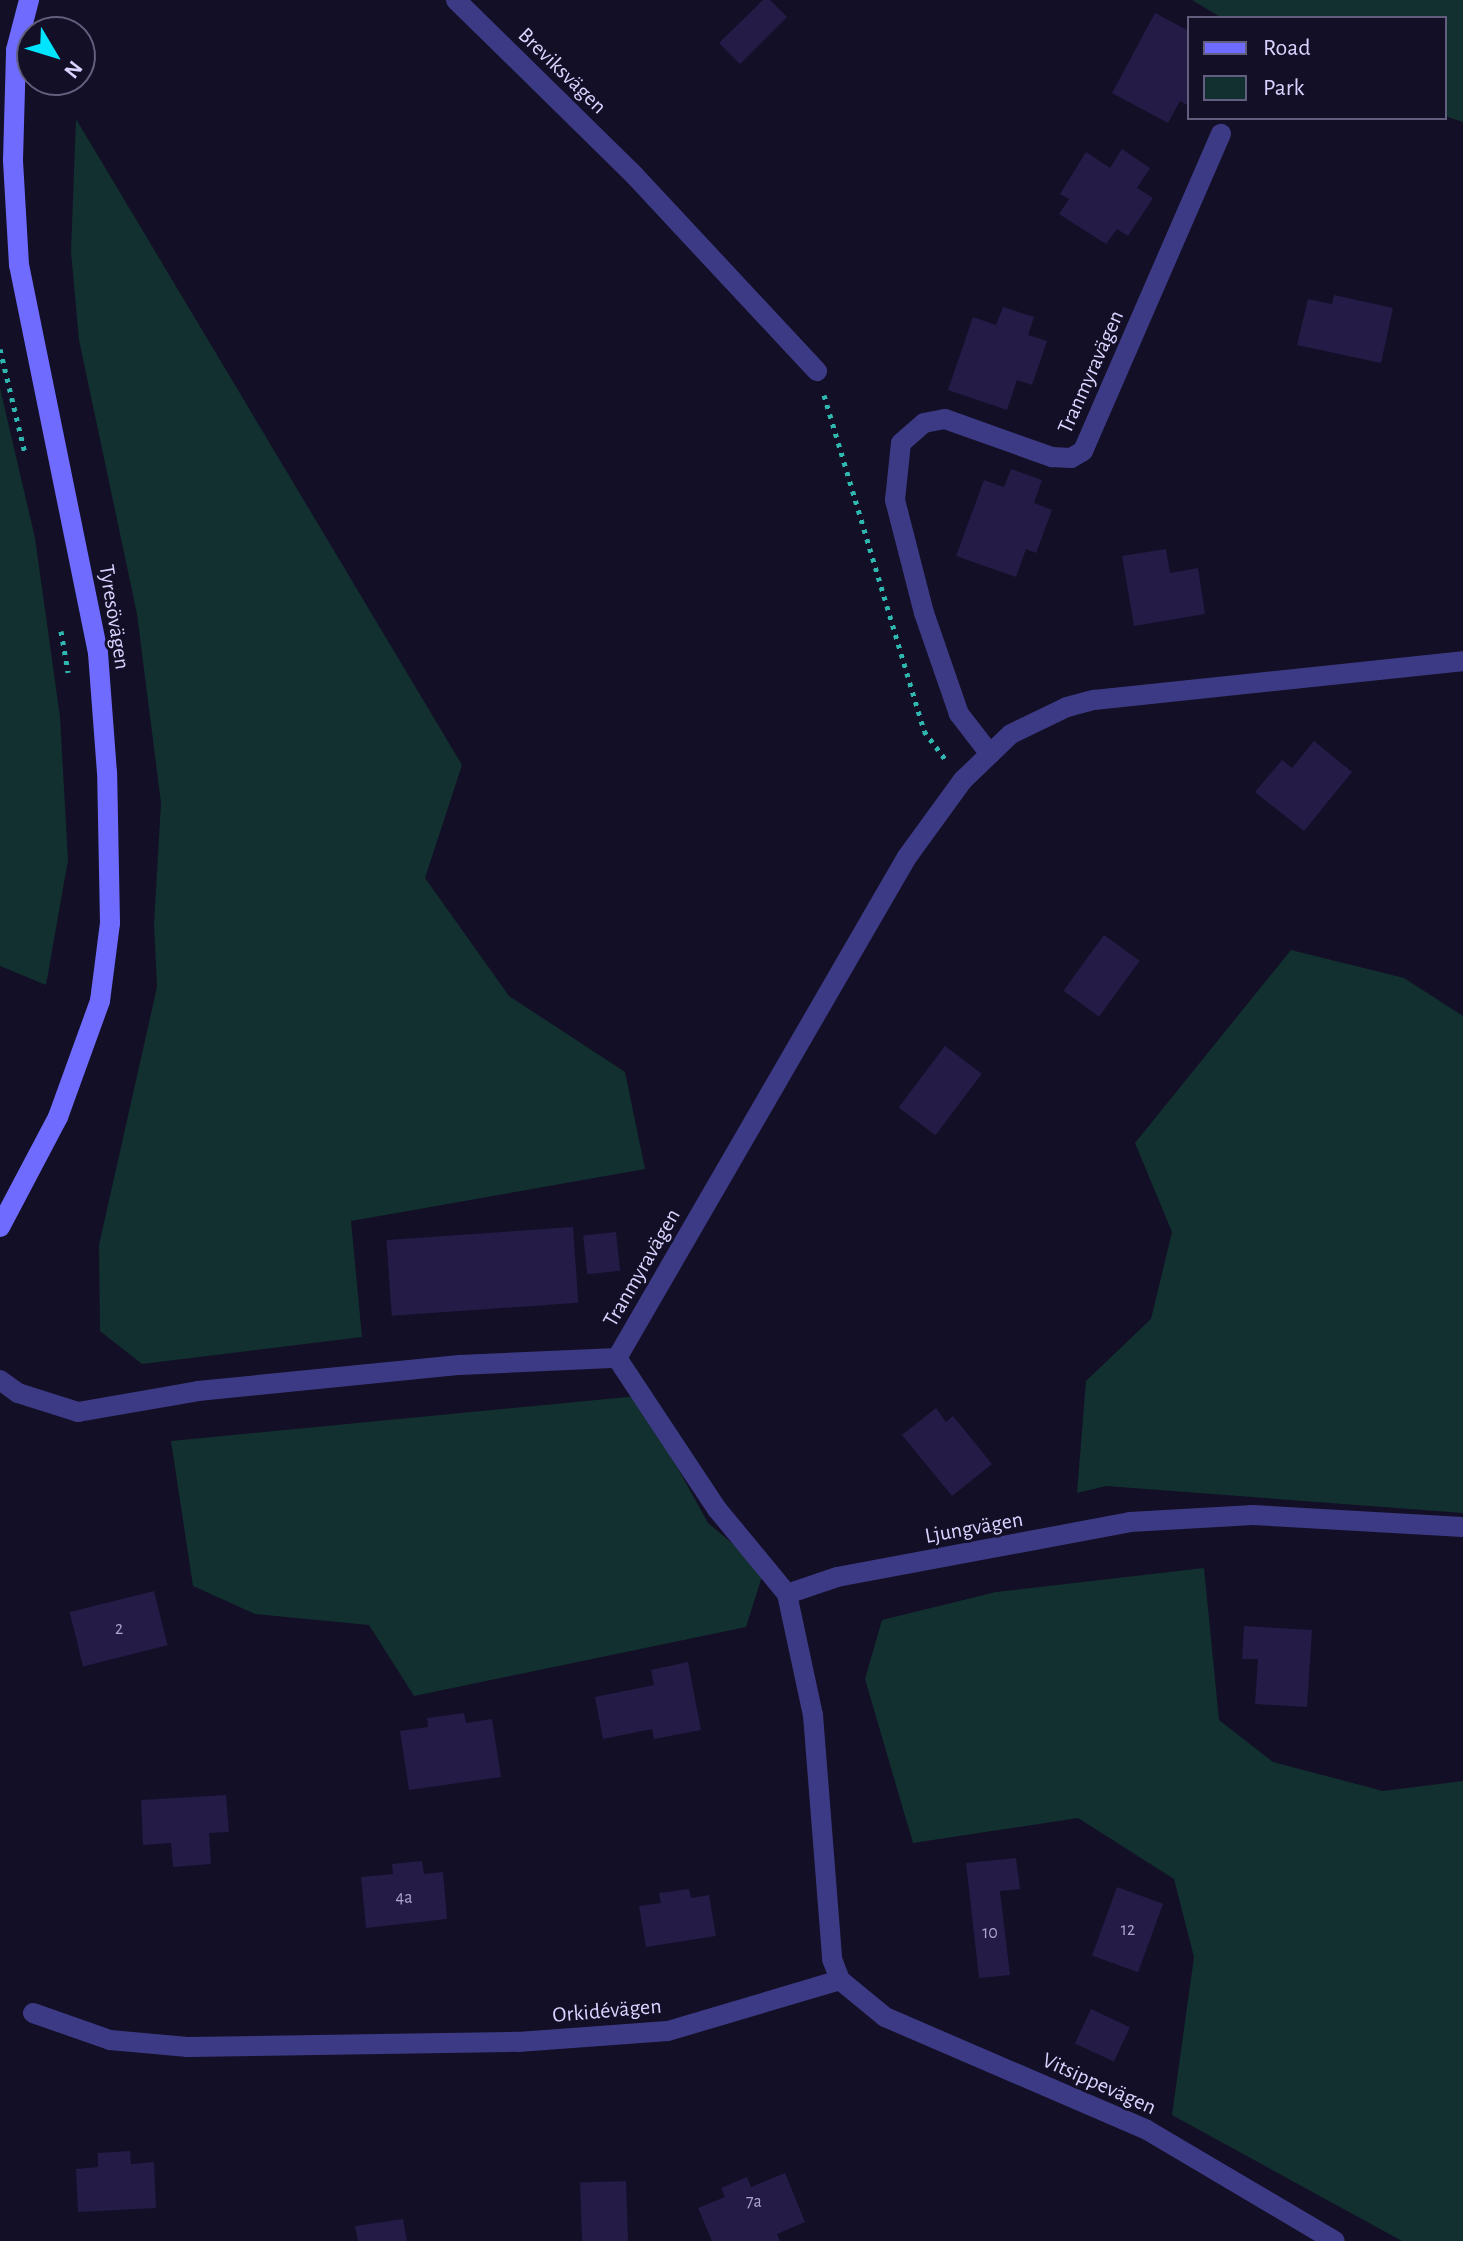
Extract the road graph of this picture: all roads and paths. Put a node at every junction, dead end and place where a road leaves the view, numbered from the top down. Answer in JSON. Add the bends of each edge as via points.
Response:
{"nodes":[{"id":1,"x":29,"y":0,"type":"edge"},
{"id":2,"x":456,"y":0,"type":"edge"},
{"id":3,"x":1221,"y":134,"type":"dead end"},
{"id":4,"x":0,"y":349,"type":"edge"},
{"id":5,"x":817,"y":371,"type":"joint"},
{"id":6,"x":27,"y":460,"type":"dead end"},
{"id":7,"x":59,"y":614,"type":"dead end"},
{"id":8,"x":1463,"y":661,"type":"edge"},
{"id":9,"x":69,"y":676,"type":"dead end"},
{"id":10,"x":990,"y":754,"type":"junction"},
{"id":11,"x":963,"y":780,"type":"junction"},
{"id":12,"x":0,"y":1227,"type":"edge"},
{"id":13,"x":617,"y":1358,"type":"junction"},
{"id":14,"x":0,"y":1380,"type":"edge"},
{"id":15,"x":1463,"y":1527,"type":"edge"},
{"id":16,"x":787,"y":1594,"type":"junction"},
{"id":17,"x":840,"y":1980,"type":"junction"},
{"id":18,"x":33,"y":2013,"type":"dead end"},
{"id":19,"x":1335,"y":2241,"type":"edge"}],
"edges":[{"from":1,"to":12,"type":"main road","name":"Tyresövägen","via":[[16,50],[13,160],[19,265],[98,653],[110,923],[100,1001],[58,1117],[26,1187]]},
{"from":2,"to":5,"type":"street","name":"Breviksvägen","via":[[635,176]]},
{"from":3,"to":10,"type":"street","name":"Tranmyravägen","via":[[1083,451],[1071,458],[1052,457],[945,419],[924,423],[901,443],[895,500],[924,613],[959,714]]},
{"from":4,"to":6,"type":"path"},
{"from":5,"to":11,"type":"path","via":[[924,731]]},
{"from":7,"to":9,"type":"path"},
{"from":8,"to":10,"type":"street","name":"Tranmyravägen","via":[[1094,700],[1011,734]]},
{"from":10,"to":11,"type":"street","name":"Tranmyravägen"},
{"from":11,"to":13,"type":"street","name":"Tranmyravägen","via":[[907,857]]},
{"from":13,"to":14,"type":"street","name":"Tranmyravägen","via":[[460,1365],[198,1391],[78,1412],[18,1393]]},
{"from":13,"to":16,"type":"street","via":[[717,1509]]},
{"from":15,"to":16,"type":"street","name":"Ljungvägen","via":[[1253,1515],[1130,1522],[837,1577]]},
{"from":16,"to":17,"type":"street","via":[[813,1715],[832,1959]]},
{"from":17,"to":18,"type":"street","name":"Orkidévägen","via":[[668,2031],[518,2042],[188,2047],[110,2040]]},
{"from":17,"to":19,"type":"street","name":"Vitsippevägen","via":[[885,2017],[1147,2130]]}]}
